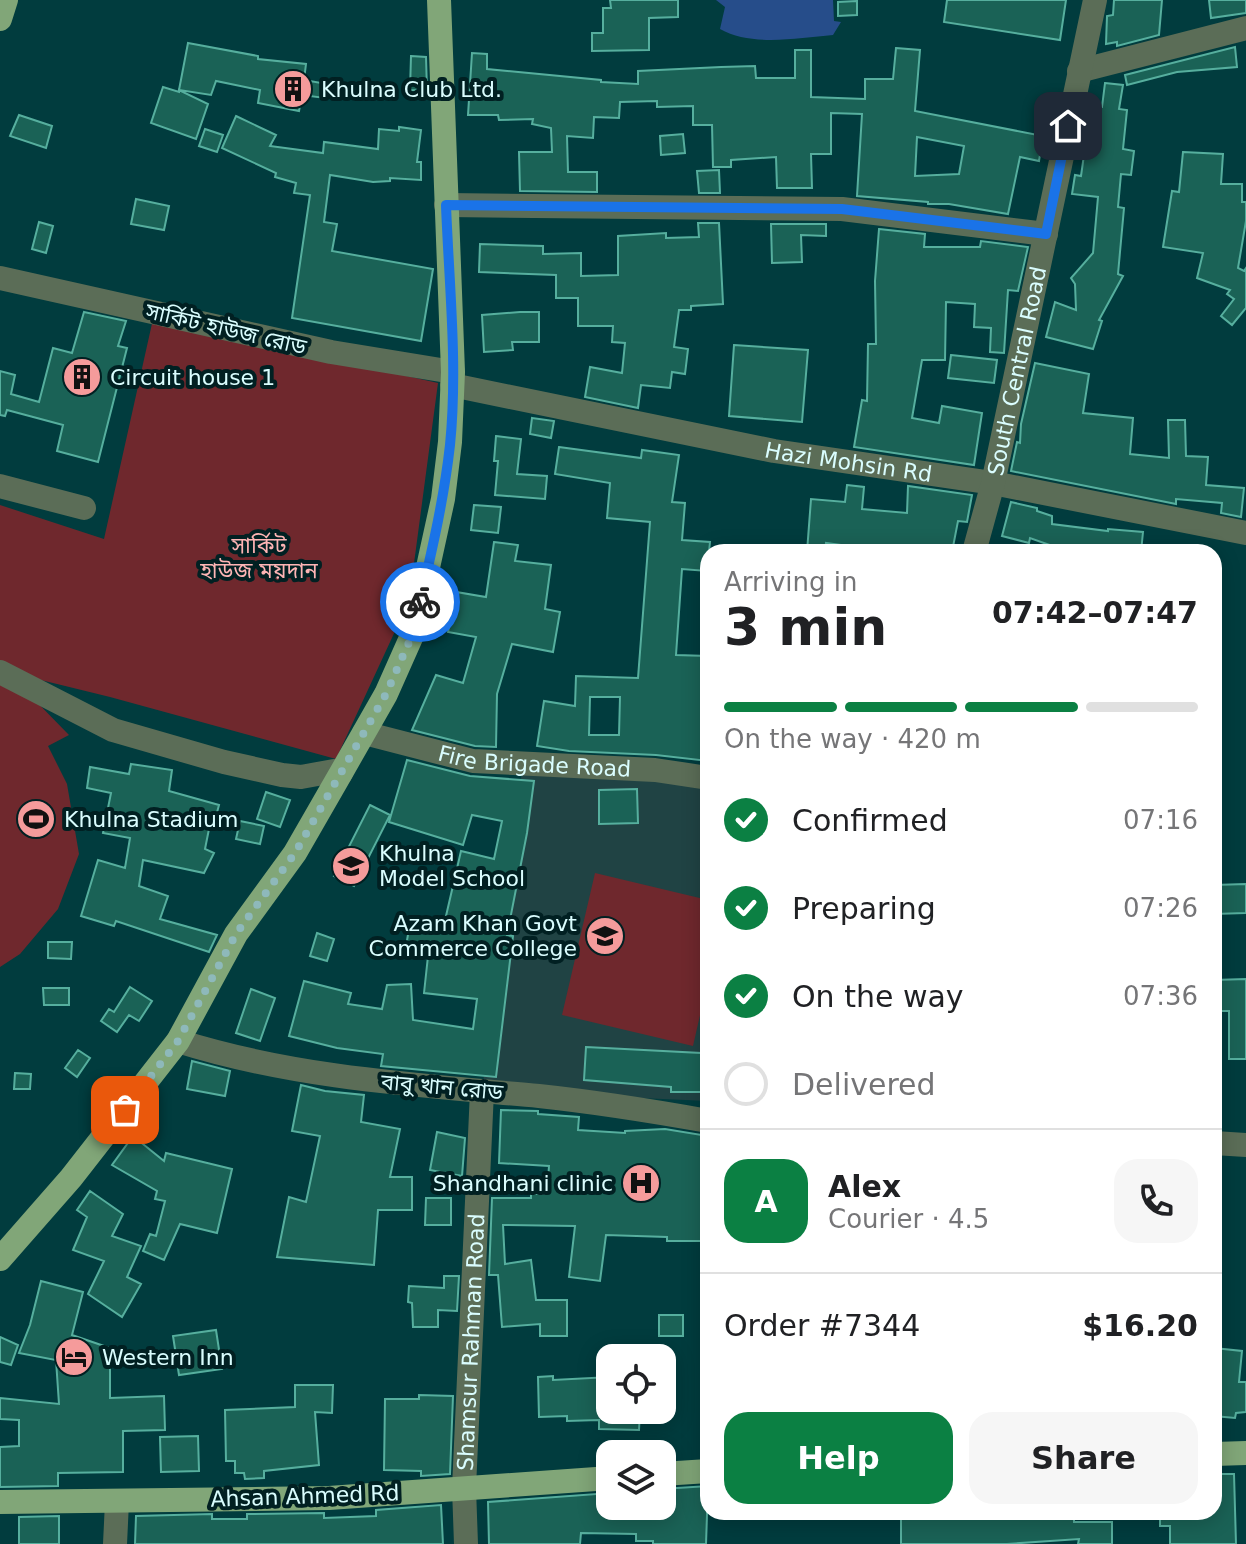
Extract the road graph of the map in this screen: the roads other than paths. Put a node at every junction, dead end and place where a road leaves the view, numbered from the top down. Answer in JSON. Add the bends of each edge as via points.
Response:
{"nodes":[{"id":1,"x":6,"y":0,"type":"edge"},
{"id":2,"x":439,"y":0,"type":"edge"},
{"id":3,"x":1095,"y":0,"type":"edge"},
{"id":4,"x":0,"y":19,"type":"edge"},
{"id":5,"x":1246,"y":28,"type":"edge"},
{"id":6,"x":1079,"y":71,"type":"junction"},
{"id":7,"x":446,"y":205,"type":"junction"},
{"id":8,"x":1046,"y":234,"type":"junction"},
{"id":9,"x":0,"y":278,"type":"edge"},
{"id":10,"x":452,"y":378,"type":"junction"},
{"id":11,"x":993,"y":483,"type":"junction"},
{"id":12,"x":0,"y":486,"type":"edge"},
{"id":13,"x":84,"y":508,"type":"dead end"},
{"id":14,"x":1246,"y":533,"type":"edge"},
{"id":15,"x":976,"y":544,"type":"edge"},
{"id":16,"x":0,"y":672,"type":"edge"},
{"id":17,"x":364,"y":733,"type":"junction"},
{"id":18,"x":341,"y":773,"type":"junction"},
{"id":19,"x":700,"y":777,"type":"edge"},
{"id":20,"x":178,"y":1041,"type":"junction"},
{"id":21,"x":482,"y":1091,"type":"junction"},
{"id":22,"x":700,"y":1120,"type":"edge"},
{"id":23,"x":1222,"y":1144,"type":"edge"},
{"id":24,"x":1246,"y":1145,"type":"edge"},
{"id":25,"x":0,"y":1259,"type":"edge"},
{"id":26,"x":1246,"y":1453,"type":"edge"},
{"id":27,"x":1222,"y":1454,"type":"edge"},
{"id":28,"x":700,"y":1472,"type":"edge"},
{"id":29,"x":676,"y":1473,"type":"edge"},
{"id":30,"x":596,"y":1479,"type":"edge"},
{"id":31,"x":464,"y":1488,"type":"junction"},
{"id":32,"x":0,"y":1502,"type":"edge"},
{"id":33,"x":117,"y":1502,"type":"junction"},
{"id":34,"x":115,"y":1544,"type":"edge"},
{"id":35,"x":466,"y":1544,"type":"edge"}],
"edges":[{"from":1,"to":4,"type":"main road"},
{"from":2,"to":7,"type":"main road"},
{"from":3,"to":6,"type":"street","name":"South Central Road"},
{"from":5,"to":6,"type":"street"},
{"from":6,"to":8,"type":"street","name":"South Central Road"},
{"from":7,"to":8,"type":"street","via":[[842,209]]},
{"from":7,"to":10,"type":"main road"},
{"from":8,"to":11,"type":"street","name":"South Central Road"},
{"from":9,"to":10,"type":"street","name":"সার্কিট হাউজ রোড"},
{"from":10,"to":11,"type":"street","name":"Hazi Mohsin Rd","via":[[774,451]]},
{"from":10,"to":17,"type":"main road","via":[[443,499],[414,631]]},
{"from":11,"to":14,"type":"street","name":"Hazi Mohsin Rd"},
{"from":11,"to":15,"type":"street","name":"South Central Road"},
{"from":12,"to":13,"type":"street"},
{"from":16,"to":18,"type":"street","via":[[113,730],[282,775]]},
{"from":17,"to":18,"type":"main road"},
{"from":17,"to":19,"type":"street","name":"Fire Brigade Road","via":[[473,761]]},
{"from":18,"to":20,"type":"main road","via":[[295,853],[236,934]]},
{"from":20,"to":21,"type":"street","name":"বাবু খান রোড","via":[[358,1080]]},
{"from":20,"to":25,"type":"main road"},
{"from":21,"to":22,"type":"street","name":"বাবু খান রোড"},
{"from":21,"to":31,"type":"street","name":"Shamsur Rahman Road"},
{"from":23,"to":24,"type":"street"},
{"from":26,"to":27,"type":"main road"},
{"from":28,"to":29,"type":"main road"},
{"from":30,"to":31,"type":"main road","name":"Ahsan Ahmed Rd"},
{"from":31,"to":33,"type":"main road","name":"Ahsan Ahmed Rd","via":[[329,1498]]},
{"from":31,"to":35,"type":"street","name":"Shamsur Rahman Road"},
{"from":32,"to":33,"type":"main road","name":"Ahsan Ahmed Rd"},
{"from":33,"to":34,"type":"street"}]}
